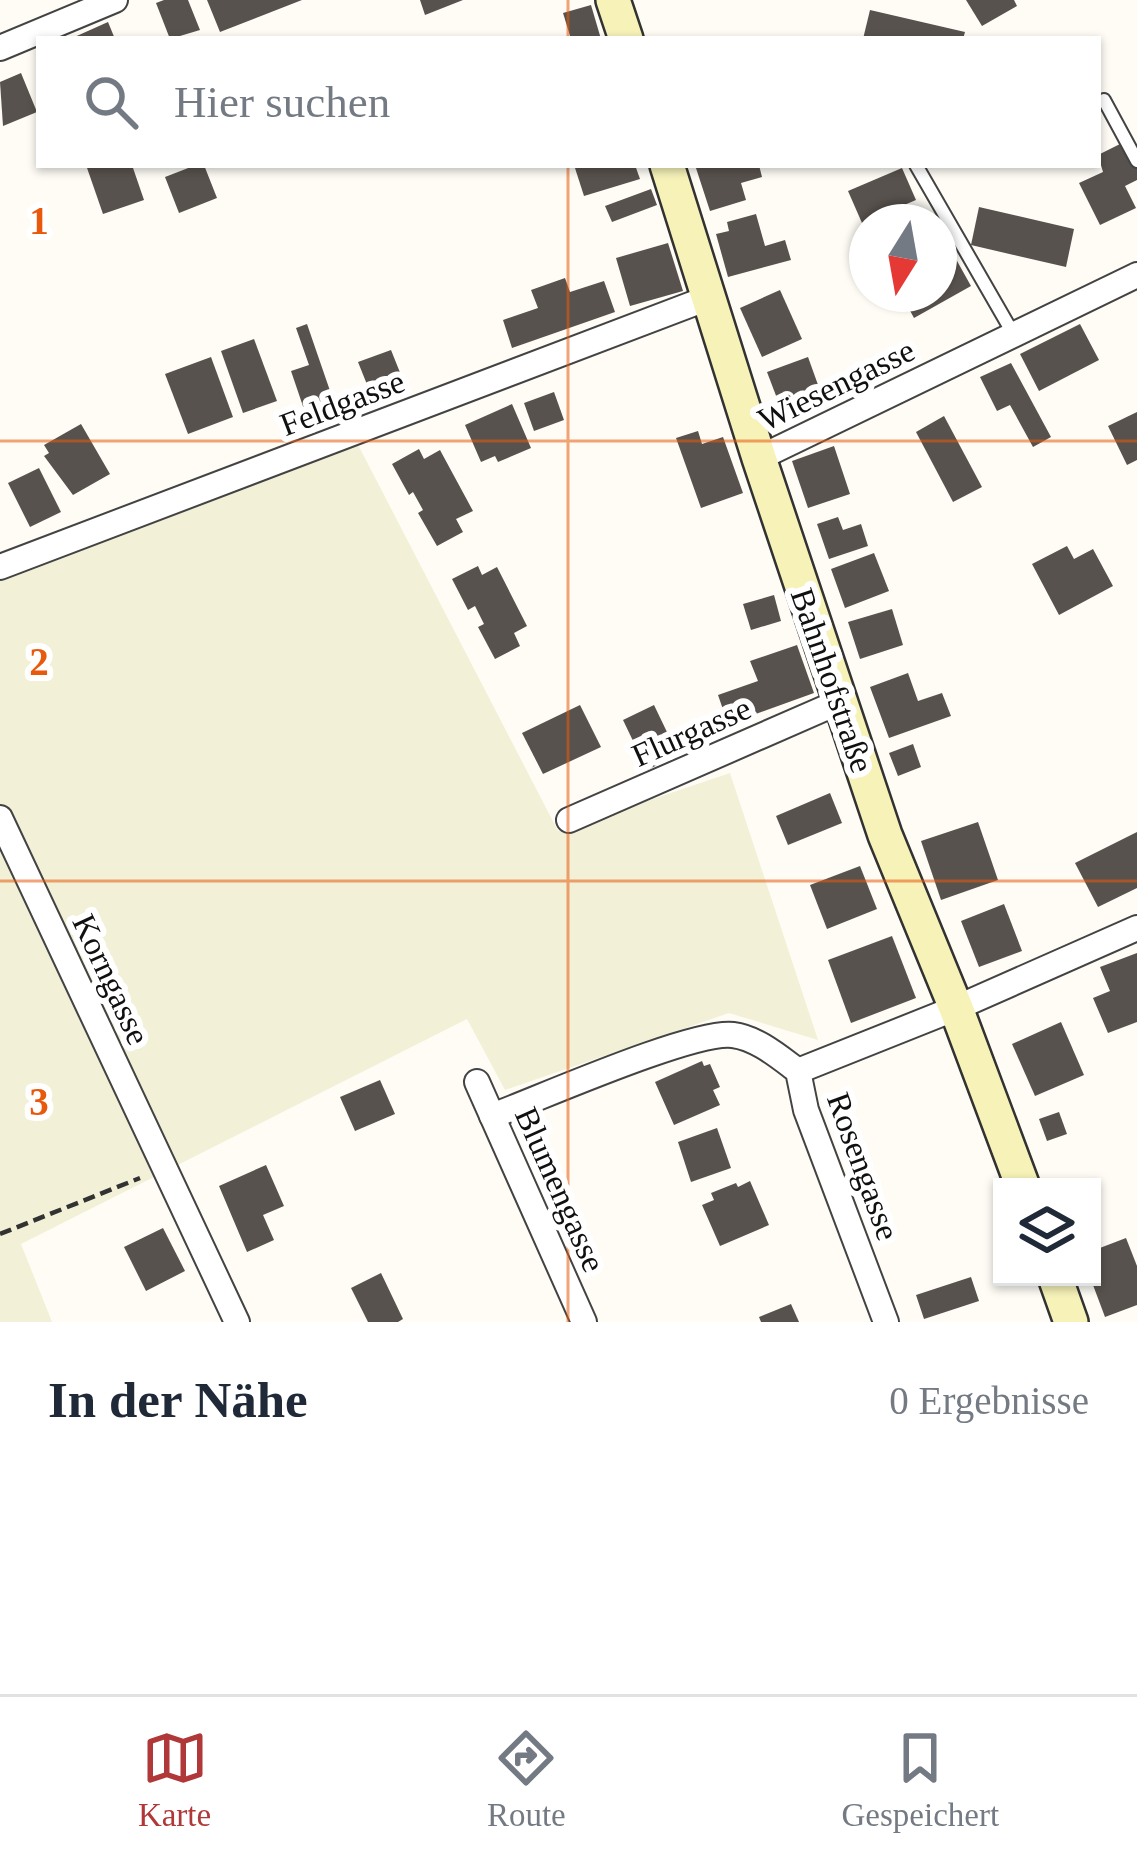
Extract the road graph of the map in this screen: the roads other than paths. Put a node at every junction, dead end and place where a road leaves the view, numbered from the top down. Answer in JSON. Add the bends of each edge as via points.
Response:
{"nodes":[{"id":1,"x":115,"y":0,"type":"edge"},
{"id":2,"x":614,"y":0,"type":"edge"},
{"id":3,"x":625,"y":36,"type":"edge"},
{"id":4,"x":0,"y":47,"type":"edge"},
{"id":5,"x":1104,"y":100,"type":"dead end"},
{"id":6,"x":1137,"y":160,"type":"edge"},
{"id":7,"x":669,"y":168,"type":"edge"},
{"id":8,"x":918,"y":168,"type":"edge"},
{"id":9,"x":1137,"y":275,"type":"edge"},
{"id":10,"x":708,"y":298,"type":"junction"},
{"id":11,"x":1014,"y":335,"type":"junction"},
{"id":12,"x":759,"y":458,"type":"junction"},
{"id":13,"x":0,"y":567,"type":"edge"},
{"id":14,"x":839,"y":702,"type":"junction"},
{"id":15,"x":0,"y":818,"type":"edge"},
{"id":16,"x":569,"y":820,"type":"dead end"},
{"id":17,"x":1137,"y":928,"type":"edge"},
{"id":18,"x":956,"y":1008,"type":"junction"},
{"id":19,"x":798,"y":1071,"type":"junction"},
{"id":20,"x":477,"y":1082,"type":"dead end"},
{"id":21,"x":492,"y":1116,"type":"junction"},
{"id":22,"x":1020,"y":1178,"type":"edge"},
{"id":23,"x":1058,"y":1286,"type":"edge"},
{"id":24,"x":237,"y":1322,"type":"edge"},
{"id":25,"x":584,"y":1322,"type":"edge"},
{"id":26,"x":886,"y":1322,"type":"edge"},
{"id":27,"x":1072,"y":1322,"type":"edge"}],
"edges":[{"from":1,"to":4,"type":"street"},
{"from":2,"to":3,"type":"street"},
{"from":5,"to":6,"type":"lane"},
{"from":7,"to":10,"type":"street","name":"Bahnhofstraße"},
{"from":8,"to":11,"type":"lane"},
{"from":9,"to":11,"type":"street","name":"Wiesengasse"},
{"from":10,"to":12,"type":"street","name":"Bahnhofstraße"},
{"from":10,"to":13,"type":"street","name":"Feldgasse"},
{"from":11,"to":12,"type":"street","name":"Wiesengasse"},
{"from":12,"to":14,"type":"street","name":"Bahnhofstraße"},
{"from":14,"to":16,"type":"street","name":"Flurgasse"},
{"from":14,"to":18,"type":"street","name":"Bahnhofstraße"},
{"from":15,"to":24,"type":"street","name":"Korngasse"},
{"from":17,"to":18,"type":"street"},
{"from":18,"to":19,"type":"street"},
{"from":18,"to":22,"type":"street","name":"Bahnhofstraße"},
{"from":19,"to":21,"type":"street","name":"Rosengasse","via":[[731,1035],[694,1040]]},
{"from":19,"to":26,"type":"street","name":"Rosengasse"},
{"from":20,"to":21,"type":"street","name":"Blumengasse"},
{"from":21,"to":25,"type":"street","name":"Blumengasse"},
{"from":23,"to":27,"type":"street"}]}
